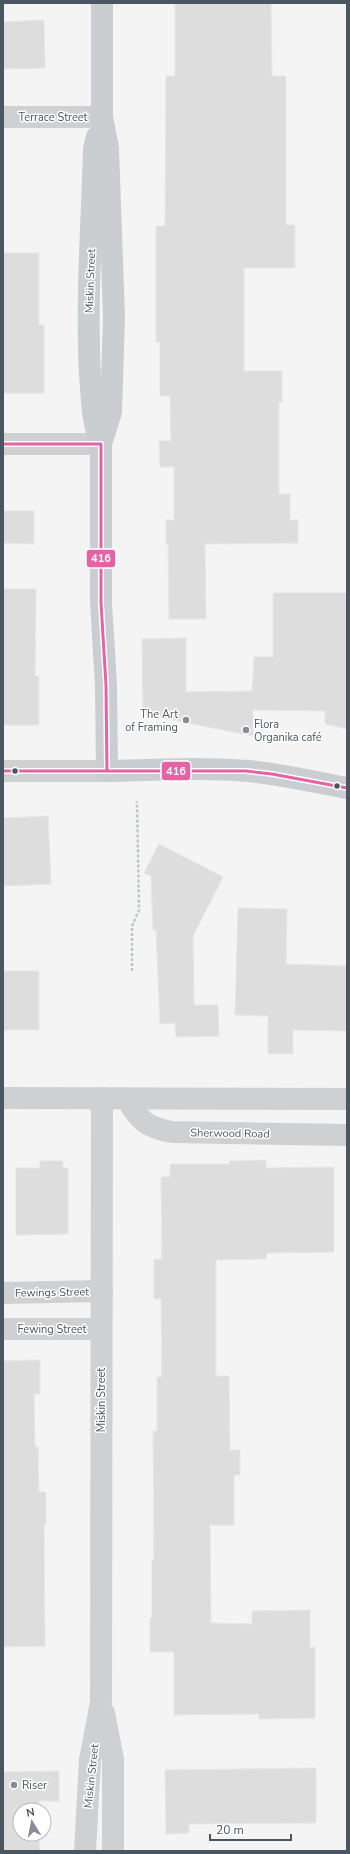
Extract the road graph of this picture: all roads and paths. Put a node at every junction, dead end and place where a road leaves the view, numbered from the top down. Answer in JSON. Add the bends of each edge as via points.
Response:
{"nodes":[{"id":1,"x":102,"y":3,"type":"edge"},
{"id":2,"x":3,"y":117,"type":"edge"},
{"id":3,"x":102,"y":117,"type":"junction"},
{"id":4,"x":3,"y":444,"type":"edge"},
{"id":5,"x":101,"y":444,"type":"junction"},
{"id":6,"x":3,"y":771,"type":"edge"},
{"id":7,"x":107,"y":771,"type":"junction"},
{"id":8,"x":347,"y":788,"type":"edge"},
{"id":9,"x":137,"y":801,"type":"dead end"},
{"id":10,"x":132,"y":971,"type":"dead end"},
{"id":11,"x":3,"y":1098,"type":"edge"},
{"id":12,"x":102,"y":1098,"type":"junction"},
{"id":13,"x":128,"y":1099,"type":"junction"},
{"id":14,"x":347,"y":1099,"type":"edge"},
{"id":15,"x":347,"y":1135,"type":"edge"},
{"id":16,"x":102,"y":1291,"type":"junction"},
{"id":17,"x":3,"y":1292,"type":"edge"},
{"id":18,"x":3,"y":1329,"type":"edge"},
{"id":19,"x":101,"y":1329,"type":"junction"},
{"id":20,"x":101,"y":1702,"type":"junction"},
{"id":21,"x":85,"y":1851,"type":"edge"},
{"id":22,"x":113,"y":1851,"type":"edge"}],
"edges":[{"from":1,"to":3,"type":"main road","name":"Miskin Street"},
{"from":2,"to":3,"type":"street","name":"Terrace Street"},
{"from":3,"to":5,"type":"main road","name":"Miskin Street","via":[[108,148],[114,317],[111,412]]},
{"from":4,"to":5,"type":"street"},
{"from":5,"to":7,"type":"main road","name":"Miskin Street","via":[[101,603],[106,685]]},
{"from":6,"to":7,"type":"street"},
{"from":7,"to":8,"type":"main road","via":[[246,771]]},
{"from":9,"to":10,"type":"path","via":[[139,910],[132,926]]},
{"from":11,"to":12,"type":"street"},
{"from":12,"to":13,"type":"street"},
{"from":12,"to":16,"type":"street","name":"Miskin Street"},
{"from":13,"to":14,"type":"street"},
{"from":13,"to":15,"type":"street","name":"Sherwood Road","via":[[141,1120],[172,1132]]},
{"from":16,"to":17,"type":"street","name":"Fewings Street"},
{"from":16,"to":19,"type":"street","name":"Miskin Street"},
{"from":18,"to":19,"type":"street","name":"Fewing Street"},
{"from":19,"to":20,"type":"street","name":"Miskin Street"},
{"from":20,"to":21,"type":"street","name":"Miskin Street","via":[[90,1760]]},
{"from":20,"to":22,"type":"street","name":"Miskin Street","via":[[113,1759]]}]}
